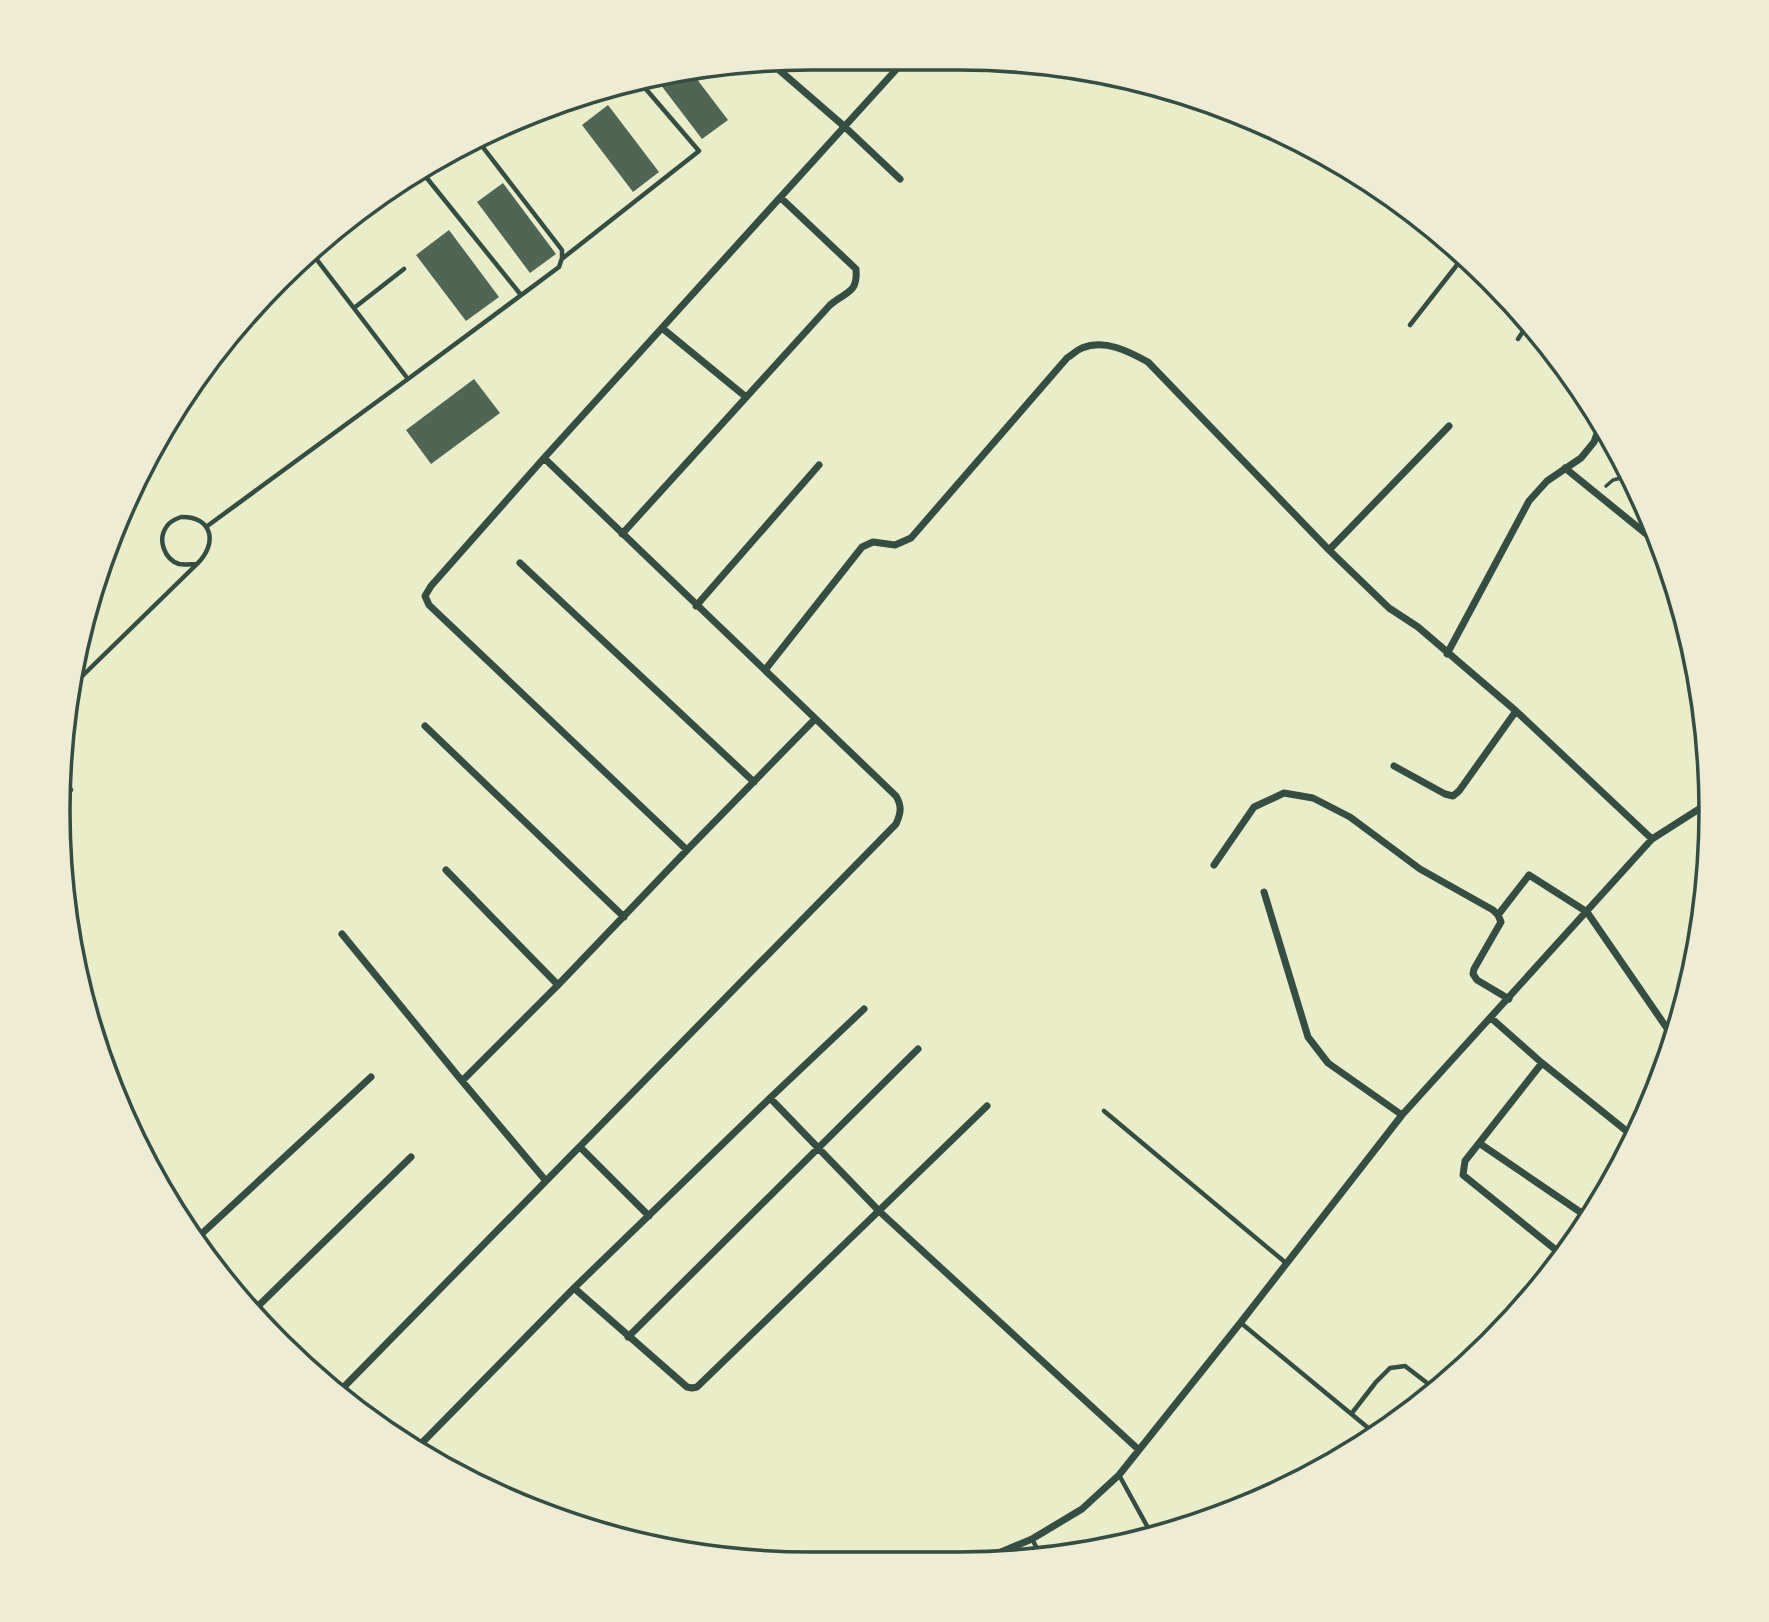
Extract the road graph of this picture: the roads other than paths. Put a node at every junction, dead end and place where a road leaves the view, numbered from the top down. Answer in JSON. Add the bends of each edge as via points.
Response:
{"nodes":[{"id":1,"x":896,"y":70,"type":"edge"},
{"id":2,"x":781,"y":71,"type":"edge"},
{"id":3,"x":646,"y":89,"type":"edge"},
{"id":4,"x":845,"y":127,"type":"junction"},
{"id":5,"x":482,"y":146,"type":"edge"},
{"id":6,"x":426,"y":177,"type":"dead end"},
{"id":7,"x":900,"y":179,"type":"dead end"},
{"id":8,"x":781,"y":198,"type":"junction"},
{"id":9,"x":562,"y":258,"type":"junction"},
{"id":10,"x":317,"y":259,"type":"edge"},
{"id":11,"x":1458,"y":264,"type":"edge"},
{"id":12,"x":404,"y":269,"type":"dead end"},
{"id":13,"x":521,"y":295,"type":"junction"},
{"id":14,"x":354,"y":308,"type":"junction"},
{"id":15,"x":1410,"y":326,"type":"dead end"},
{"id":16,"x":662,"y":328,"type":"junction"},
{"id":17,"x":1523,"y":331,"type":"edge"},
{"id":18,"x":1518,"y":338,"type":"dead end"},
{"id":19,"x":408,"y":379,"type":"junction"},
{"id":20,"x":746,"y":397,"type":"junction"},
{"id":21,"x":1449,"y":426,"type":"dead end"},
{"id":22,"x":1597,"y":436,"type":"edge"},
{"id":23,"x":544,"y":458,"type":"junction"},
{"id":24,"x":819,"y":465,"type":"dead end"},
{"id":25,"x":1565,"y":468,"type":"junction"},
{"id":26,"x":206,"y":527,"type":"junction"},
{"id":27,"x":622,"y":534,"type":"junction"},
{"id":28,"x":1645,"y":534,"type":"edge"},
{"id":29,"x":1329,"y":550,"type":"junction"},
{"id":30,"x":520,"y":563,"type":"dead end"},
{"id":31,"x":197,"y":564,"type":"junction"},
{"id":32,"x":696,"y":606,"type":"junction"},
{"id":33,"x":1447,"y":654,"type":"junction"},
{"id":34,"x":765,"y":670,"type":"junction"},
{"id":35,"x":82,"y":676,"type":"edge"},
{"id":36,"x":1516,"y":711,"type":"junction"},
{"id":37,"x":815,"y":719,"type":"junction"},
{"id":38,"x":425,"y":726,"type":"dead end"},
{"id":39,"x":1394,"y":766,"type":"dead end"},
{"id":40,"x":754,"y":782,"type":"junction"},
{"id":41,"x":1699,"y":809,"type":"edge"},
{"id":42,"x":1652,"y":839,"type":"junction"},
{"id":43,"x":687,"y":850,"type":"junction"},
{"id":44,"x":1214,"y":865,"type":"dead end"},
{"id":45,"x":446,"y":870,"type":"dead end"},
{"id":46,"x":1264,"y":892,"type":"dead end"},
{"id":47,"x":1587,"y":912,"type":"junction"},
{"id":48,"x":1498,"y":915,"type":"junction"},
{"id":49,"x":624,"y":916,"type":"junction"},
{"id":50,"x":342,"y":934,"type":"dead end"},
{"id":51,"x":558,"y":985,"type":"junction"},
{"id":52,"x":1509,"y":999,"type":"junction"},
{"id":53,"x":864,"y":1009,"type":"dead end"},
{"id":54,"x":1491,"y":1018,"type":"junction"},
{"id":55,"x":1667,"y":1028,"type":"edge"},
{"id":56,"x":918,"y":1049,"type":"dead end"},
{"id":57,"x":1542,"y":1063,"type":"junction"},
{"id":58,"x":371,"y":1076,"type":"dead end"},
{"id":59,"x":462,"y":1080,"type":"junction"},
{"id":60,"x":769,"y":1098,"type":"junction"},
{"id":61,"x":987,"y":1106,"type":"dead end"},
{"id":62,"x":1104,"y":1111,"type":"dead end"},
{"id":63,"x":1402,"y":1115,"type":"junction"},
{"id":64,"x":1627,"y":1131,"type":"edge"},
{"id":65,"x":1479,"y":1143,"type":"junction"},
{"id":66,"x":580,"y":1147,"type":"junction"},
{"id":67,"x":818,"y":1150,"type":"junction"},
{"id":68,"x":411,"y":1157,"type":"dead end"},
{"id":69,"x":546,"y":1181,"type":"junction"},
{"id":70,"x":879,"y":1211,"type":"junction"},
{"id":71,"x":1581,"y":1212,"type":"edge"},
{"id":72,"x":649,"y":1216,"type":"junction"},
{"id":73,"x":202,"y":1233,"type":"edge"},
{"id":74,"x":1555,"y":1249,"type":"edge"},
{"id":75,"x":1286,"y":1263,"type":"junction"},
{"id":76,"x":575,"y":1288,"type":"junction"},
{"id":77,"x":259,"y":1305,"type":"edge"},
{"id":78,"x":1241,"y":1322,"type":"junction"},
{"id":79,"x":628,"y":1337,"type":"junction"},
{"id":80,"x":1428,"y":1384,"type":"edge"},
{"id":81,"x":345,"y":1386,"type":"edge"},
{"id":82,"x":1352,"y":1413,"type":"junction"},
{"id":83,"x":1369,"y":1428,"type":"edge"},
{"id":84,"x":423,"y":1442,"type":"edge"},
{"id":85,"x":1139,"y":1450,"type":"junction"},
{"id":86,"x":1119,"y":1475,"type":"junction"},
{"id":87,"x":1148,"y":1527,"type":"edge"},
{"id":88,"x":1032,"y":1539,"type":"junction"},
{"id":89,"x":1037,"y":1548,"type":"edge"},
{"id":90,"x":1006,"y":1550,"type":"edge"}],
"edges":[{"from":1,"to":4,"type":"street"},
{"from":2,"to":4,"type":"street"},
{"from":3,"to":9,"type":"lane","via":[[699,151]]},
{"from":4,"to":7,"type":"street"},
{"from":4,"to":8,"type":"street"},
{"from":5,"to":9,"type":"lane","via":[[562,250]]},
{"from":6,"to":13,"type":"lane"},
{"from":8,"to":16,"type":"street"},
{"from":8,"to":20,"type":"street","via":[[856,269],[857,281]]},
{"from":9,"to":13,"type":"lane","via":[[559,267]]},
{"from":10,"to":14,"type":"lane"},
{"from":11,"to":15,"type":"lane"},
{"from":12,"to":14,"type":"lane"},
{"from":13,"to":19,"type":"lane"},
{"from":14,"to":19,"type":"lane"},
{"from":16,"to":20,"type":"street"},
{"from":16,"to":23,"type":"street"},
{"from":17,"to":18,"type":"lane"},
{"from":19,"to":26,"type":"lane"},
{"from":20,"to":27,"type":"street"},
{"from":21,"to":29,"type":"street"},
{"from":22,"to":25,"type":"street","via":[[1581,457]]},
{"from":23,"to":27,"type":"street"},
{"from":23,"to":43,"type":"street","via":[[425,596],[429,605]]},
{"from":24,"to":32,"type":"street"},
{"from":25,"to":28,"type":"street"},
{"from":25,"to":33,"type":"street","via":[[1529,501]]},
{"from":26,"to":31,"type":"lane","via":[[210,544]]},
{"from":26,"to":31,"type":"lane","via":[[199,520],[181,517],[163,534],[169,557],[181,564]]},
{"from":27,"to":32,"type":"street"},
{"from":29,"to":33,"type":"street","via":[[1389,608]]},
{"from":29,"to":34,"type":"street","via":[[1148,362],[1123,348],[1081,348],[1067,358],[911,538],[895,545],[873,542],[862,547]]},
{"from":30,"to":40,"type":"street"},
{"from":31,"to":35,"type":"lane"},
{"from":32,"to":34,"type":"street"},
{"from":33,"to":36,"type":"street"},
{"from":34,"to":37,"type":"street"},
{"from":36,"to":39,"type":"street","via":[[1453,796]]},
{"from":36,"to":42,"type":"street"},
{"from":37,"to":40,"type":"street"},
{"from":37,"to":66,"type":"street","via":[[896,796],[900,803],[896,824]]},
{"from":38,"to":49,"type":"street"},
{"from":40,"to":43,"type":"street"},
{"from":41,"to":42,"type":"street"},
{"from":42,"to":47,"type":"street"},
{"from":43,"to":49,"type":"street"},
{"from":44,"to":48,"type":"street","via":[[1254,807],[1284,793],[1313,798],[1350,817],[1420,869]]},
{"from":45,"to":51,"type":"street"},
{"from":46,"to":63,"type":"street","via":[[1308,1037],[1328,1063]]},
{"from":47,"to":48,"type":"street","via":[[1529,875]]},
{"from":47,"to":52,"type":"street"},
{"from":47,"to":55,"type":"street"},
{"from":48,"to":52,"type":"street","via":[[1501,922],[1473,974]]},
{"from":49,"to":51,"type":"street"},
{"from":50,"to":59,"type":"street"},
{"from":51,"to":59,"type":"street"},
{"from":52,"to":54,"type":"street"},
{"from":53,"to":60,"type":"street"},
{"from":54,"to":57,"type":"street"},
{"from":54,"to":63,"type":"street"},
{"from":56,"to":67,"type":"street"},
{"from":57,"to":64,"type":"street"},
{"from":57,"to":65,"type":"street"},
{"from":58,"to":73,"type":"street"},
{"from":59,"to":69,"type":"street"},
{"from":60,"to":67,"type":"street"},
{"from":60,"to":72,"type":"street"},
{"from":61,"to":70,"type":"street"},
{"from":62,"to":75,"type":"lane"},
{"from":63,"to":75,"type":"street"},
{"from":65,"to":71,"type":"street"},
{"from":65,"to":74,"type":"street","via":[[1465,1161],[1463,1175]]},
{"from":66,"to":69,"type":"street"},
{"from":66,"to":72,"type":"street"},
{"from":67,"to":70,"type":"street"},
{"from":67,"to":79,"type":"street"},
{"from":68,"to":77,"type":"street"},
{"from":69,"to":81,"type":"street"},
{"from":70,"to":79,"type":"street","via":[[697,1387],[687,1387]]},
{"from":70,"to":85,"type":"street"},
{"from":72,"to":76,"type":"street"},
{"from":75,"to":78,"type":"street"},
{"from":76,"to":79,"type":"street"},
{"from":76,"to":84,"type":"street"},
{"from":78,"to":82,"type":"lane"},
{"from":78,"to":85,"type":"street"},
{"from":80,"to":82,"type":"lane","via":[[1405,1366],[1390,1368]]},
{"from":82,"to":83,"type":"lane"},
{"from":85,"to":86,"type":"street"},
{"from":86,"to":87,"type":"lane"},
{"from":86,"to":88,"type":"street","via":[[1082,1509]]},
{"from":88,"to":89,"type":"lane"},
{"from":88,"to":90,"type":"street"}]}
